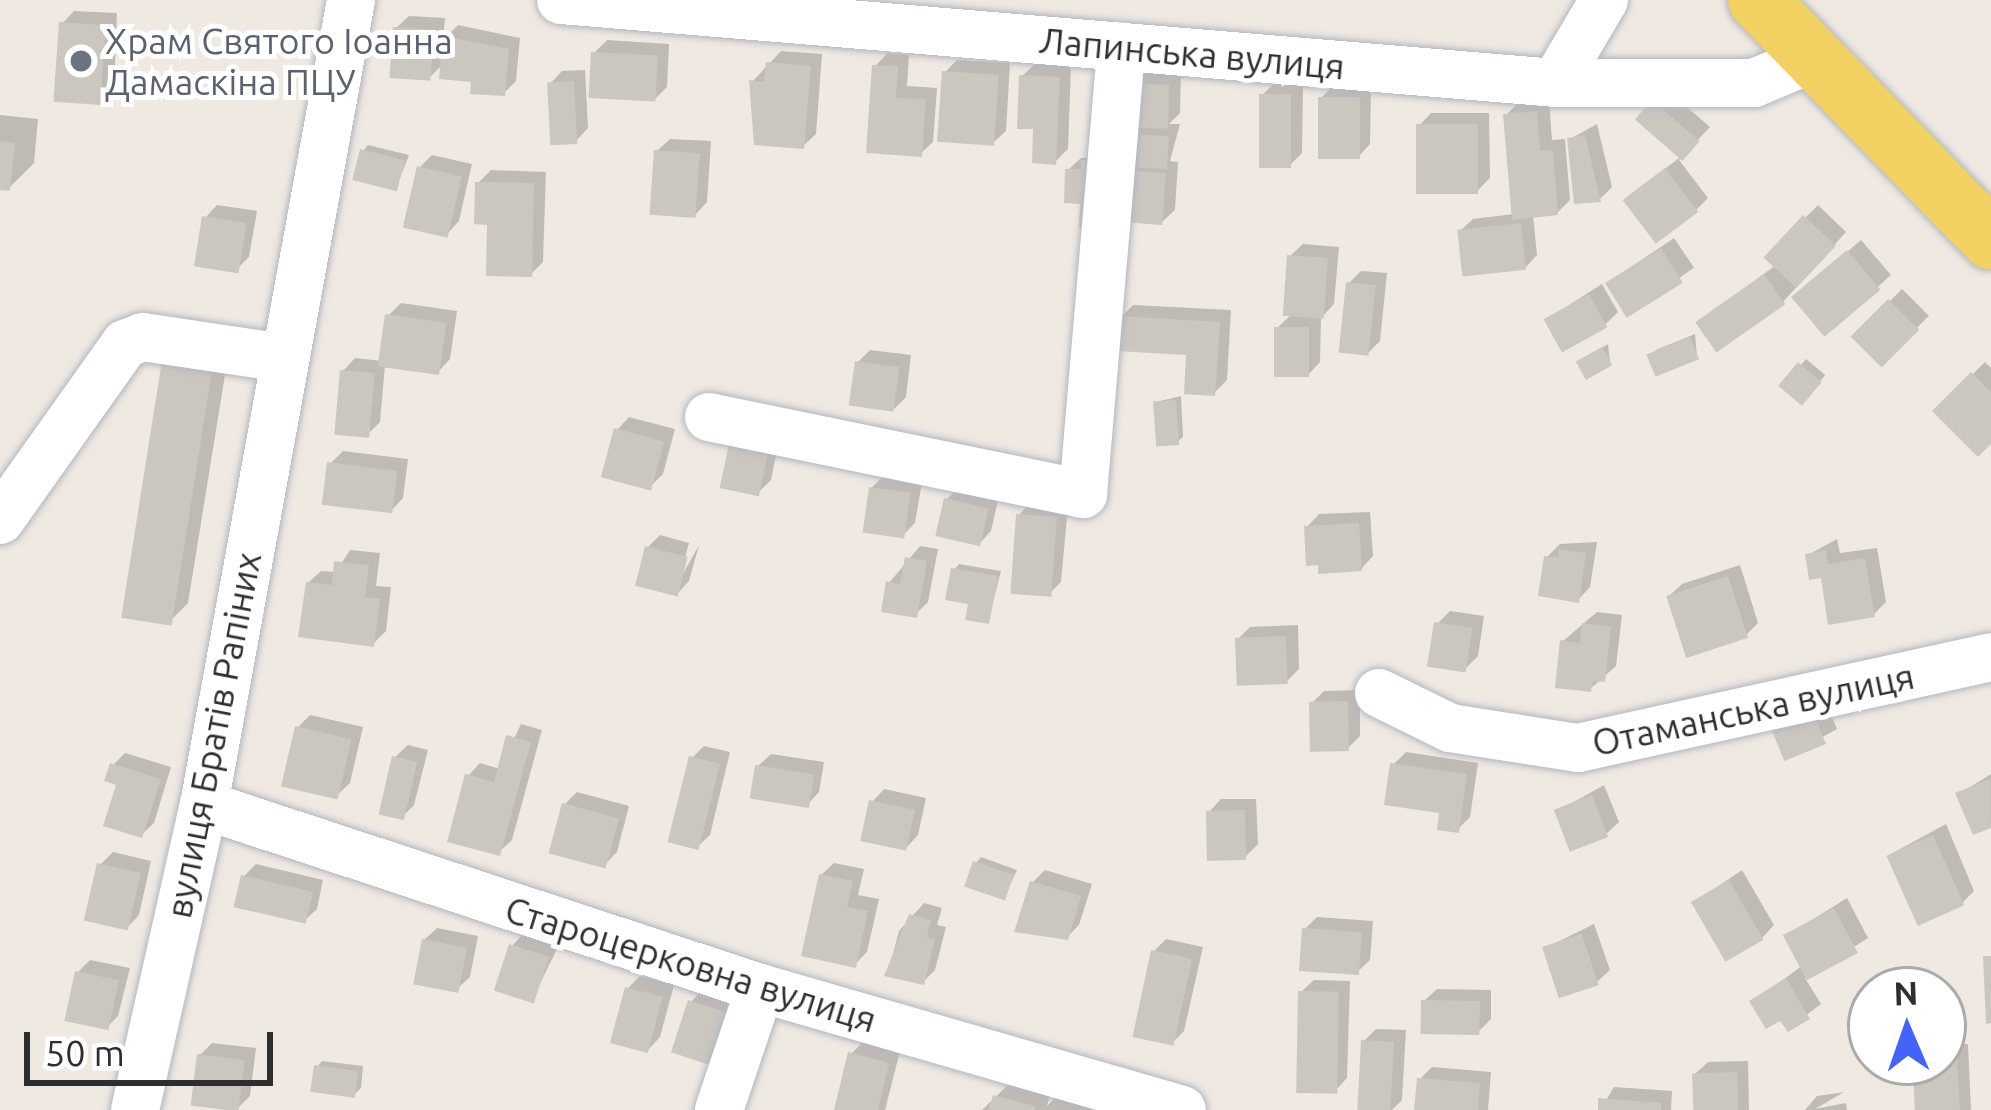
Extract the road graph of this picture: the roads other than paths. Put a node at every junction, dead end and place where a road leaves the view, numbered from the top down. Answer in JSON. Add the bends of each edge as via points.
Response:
{"nodes":[{"id":1,"x":351,"y":0,"type":"edge"},
{"id":2,"x":561,"y":0,"type":"edge"},
{"id":3,"x":1604,"y":0,"type":"edge"},
{"id":4,"x":1758,"y":0,"type":"edge"},
{"id":5,"x":1787,"y":0,"type":"edge"},
{"id":6,"x":1121,"y":47,"type":"junction"},
{"id":7,"x":1819,"y":56,"type":"junction"},
{"id":8,"x":1555,"y":83,"type":"junction"},
{"id":9,"x":1991,"y":240,"type":"edge"},
{"id":10,"x":283,"y":358,"type":"junction"},
{"id":11,"x":709,"y":417,"type":"dead end"},
{"id":12,"x":0,"y":520,"type":"edge"},
{"id":13,"x":1991,"y":657,"type":"edge"},
{"id":14,"x":1379,"y":693,"type":"dead end"},
{"id":15,"x":204,"y":805,"type":"junction"},
{"id":16,"x":760,"y":988,"type":"junction"},
{"id":17,"x":135,"y":1110,"type":"edge"},
{"id":18,"x":719,"y":1110,"type":"edge"},
{"id":19,"x":1182,"y":1110,"type":"edge"}],
"edges":[{"from":1,"to":10,"type":"street","name":"вулиця Братів Рапіних"},
{"from":2,"to":6,"type":"street","name":"Лапинська вулиця"},
{"from":3,"to":8,"type":"street"},
{"from":4,"to":7,"type":"main road"},
{"from":5,"to":7,"type":"main road"},
{"from":6,"to":8,"type":"street","name":"Лапинська вулиця"},
{"from":6,"to":11,"type":"street","via":[[1083,494]]},
{"from":7,"to":8,"type":"street","name":"Лапинська вулиця","via":[[1754,82]]},
{"from":7,"to":9,"type":"main road"},
{"from":10,"to":12,"type":"street","via":[[142,337],[125,344]]},
{"from":10,"to":15,"type":"street","name":"вулиця Братів Рапіних"},
{"from":13,"to":14,"type":"street","name":"Отаманська вулиця","via":[[1578,748],[1450,728]]},
{"from":15,"to":16,"type":"street","name":"Староцерковна вулиця"},
{"from":15,"to":17,"type":"street","name":"вулиця Братів Рапіних"},
{"from":16,"to":18,"type":"street"},
{"from":16,"to":19,"type":"street","name":"Староцерковна вулиця"}]}
